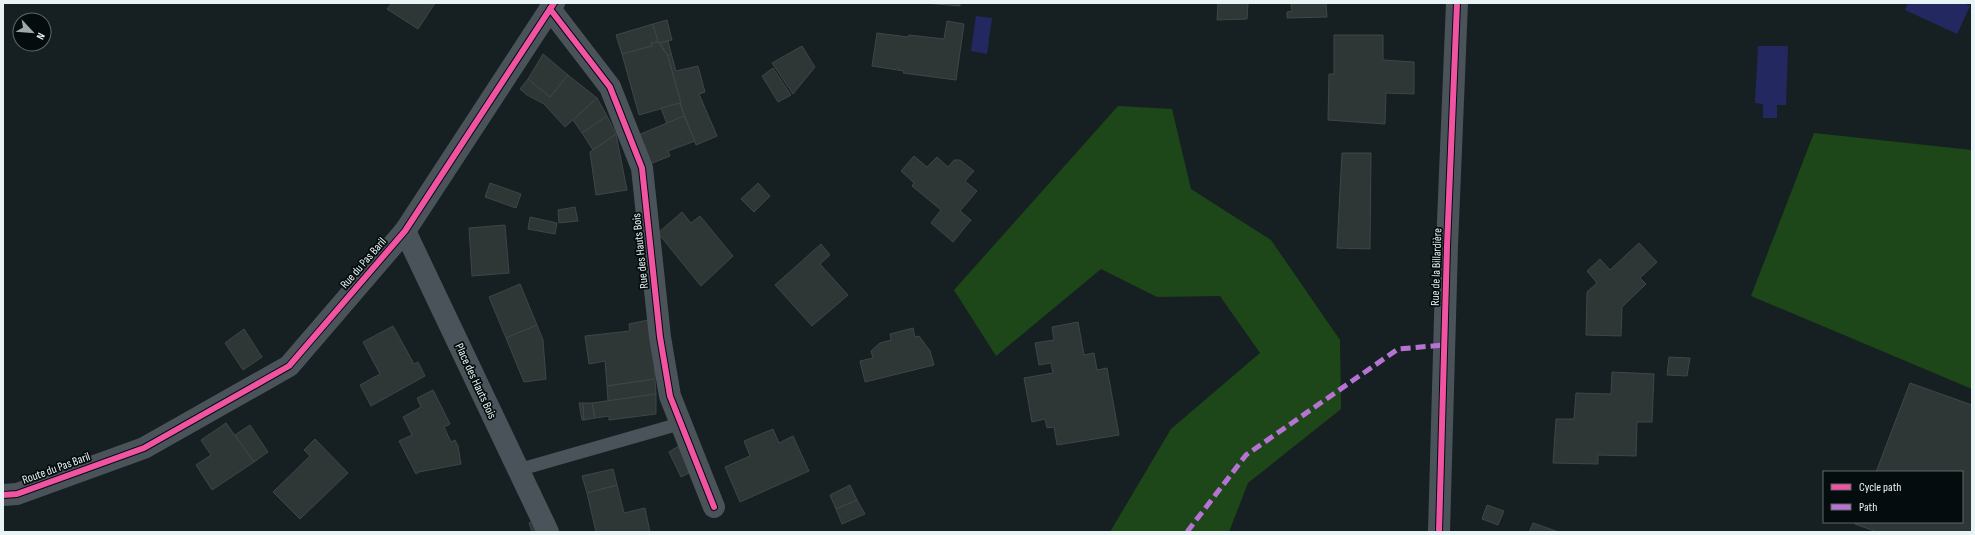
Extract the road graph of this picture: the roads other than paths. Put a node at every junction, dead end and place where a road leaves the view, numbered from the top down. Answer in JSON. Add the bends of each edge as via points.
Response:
{"nodes":[{"id":1,"x":1457,"y":3,"type":"edge"},
{"id":2,"x":552,"y":6,"type":"edge"},
{"id":3,"x":404,"y":230,"type":"junction"},
{"id":4,"x":680,"y":424,"type":"junction"},
{"id":5,"x":115,"y":459,"type":"joint"},
{"id":6,"x":518,"y":470,"type":"junction"},
{"id":7,"x":3,"y":495,"type":"edge"},
{"id":8,"x":714,"y":508,"type":"dead end"},
{"id":9,"x":548,"y":532,"type":"edge"},
{"id":10,"x":1439,"y":532,"type":"edge"}],
"edges":[{"from":1,"to":10,"type":"street","name":"Rue de la Billardière"},
{"from":2,"to":3,"type":"street","name":"Rue du Pas Baril"},
{"from":2,"to":4,"type":"street","name":"Rue des Hauts Bois","via":[[610,87],[642,168],[660,337],[670,396]]},
{"from":3,"to":5,"type":"street","name":"Rue du Pas Baril","via":[[288,366],[144,448]]},
{"from":3,"to":6,"type":"street","name":"Place des Hauts Bois"},
{"from":4,"to":6,"type":"lane"},
{"from":4,"to":8,"type":"street","name":"Rue des Hauts Bois"},
{"from":5,"to":7,"type":"street","name":"Route du Pas Baril","via":[[17,494]]},
{"from":6,"to":9,"type":"street","name":"Place des Hauts Bois"}]}
